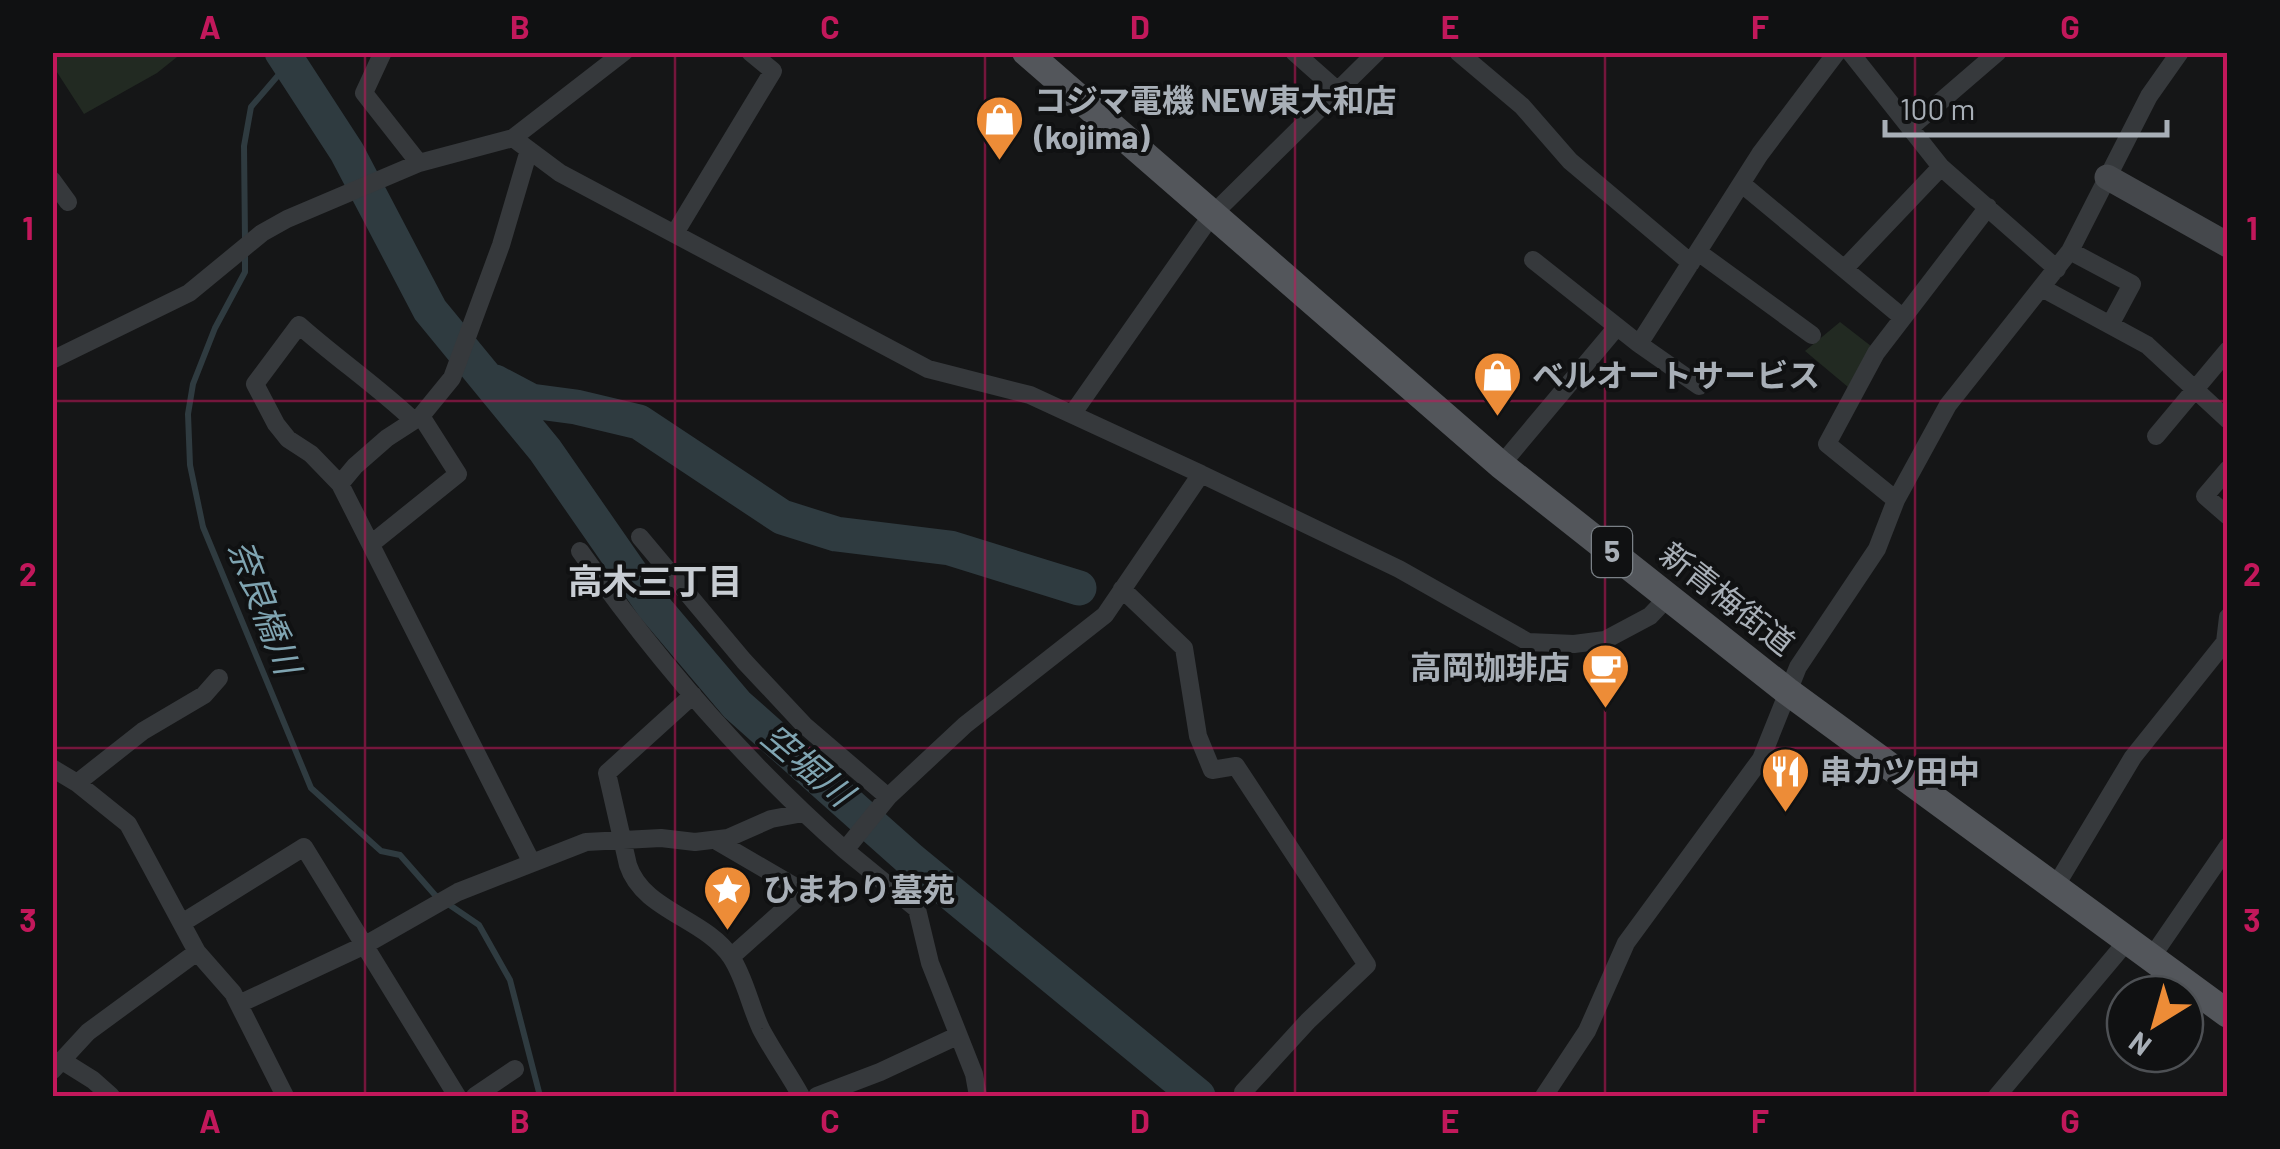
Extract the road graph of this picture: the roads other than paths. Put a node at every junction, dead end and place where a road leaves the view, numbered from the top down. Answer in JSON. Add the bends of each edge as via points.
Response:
{"nodes":[{"id":1,"x":383,"y":52,"type":"edge"},
{"id":2,"x":624,"y":52,"type":"edge"},
{"id":3,"x":750,"y":52,"type":"edge"},
{"id":4,"x":1026,"y":52,"type":"edge"},
{"id":5,"x":1294,"y":52,"type":"edge"},
{"id":6,"x":1377,"y":52,"type":"edge"},
{"id":7,"x":1458,"y":52,"type":"edge"},
{"id":8,"x":1837,"y":52,"type":"edge"},
{"id":9,"x":1850,"y":52,"type":"edge"},
{"id":10,"x":1998,"y":52,"type":"edge"},
{"id":11,"x":2180,"y":52,"type":"edge"},
{"id":12,"x":1338,"y":91,"type":"junction"},
{"id":13,"x":1911,"y":127,"type":"junction"},
{"id":14,"x":513,"y":138,"type":"junction"},
{"id":15,"x":530,"y":150,"type":"junction"},
{"id":16,"x":419,"y":162,"type":"junction"},
{"id":17,"x":1942,"y":167,"type":"junction"},
{"id":18,"x":2107,"y":177,"type":"junction"},
{"id":19,"x":52,"y":180,"type":"edge"},
{"id":20,"x":1742,"y":184,"type":"junction"},
{"id":21,"x":68,"y":202,"type":"dead end"},
{"id":22,"x":1988,"y":207,"type":"junction"},
{"id":23,"x":1211,"y":216,"type":"junction"},
{"id":24,"x":675,"y":234,"type":"junction"},
{"id":25,"x":2228,"y":245,"type":"edge"},
{"id":26,"x":2070,"y":251,"type":"junction"},
{"id":27,"x":1695,"y":258,"type":"junction"},
{"id":28,"x":1533,"y":260,"type":"dead end"},
{"id":29,"x":2057,"y":268,"type":"junction"},
{"id":30,"x":1844,"y":269,"type":"junction"},
{"id":31,"x":2042,"y":288,"type":"junction"},
{"id":32,"x":1902,"y":317,"type":"junction"},
{"id":33,"x":2110,"y":325,"type":"junction"},
{"id":34,"x":1616,"y":328,"type":"junction"},
{"id":35,"x":1812,"y":335,"type":"dead end"},
{"id":36,"x":1638,"y":344,"type":"junction"},
{"id":37,"x":2228,"y":350,"type":"edge"},
{"id":38,"x":52,"y":360,"type":"edge"},
{"id":39,"x":1699,"y":386,"type":"dead end"},
{"id":40,"x":2194,"y":389,"type":"junction"},
{"id":41,"x":1073,"y":412,"type":"junction"},
{"id":42,"x":417,"y":418,"type":"junction"},
{"id":43,"x":2228,"y":420,"type":"edge"},
{"id":44,"x":2156,"y":436,"type":"dead end"},
{"id":45,"x":1502,"y":464,"type":"junction"},
{"id":46,"x":2228,"y":468,"type":"edge"},
{"id":47,"x":1201,"y":474,"type":"junction"},
{"id":48,"x":340,"y":484,"type":"junction"},
{"id":49,"x":1896,"y":500,"type":"junction"},
{"id":50,"x":2228,"y":516,"type":"edge"},
{"id":51,"x":640,"y":536,"type":"dead end"},
{"id":52,"x":371,"y":544,"type":"junction"},
{"id":53,"x":580,"y":552,"type":"dead end"},
{"id":54,"x":1122,"y":589,"type":"junction"},
{"id":55,"x":1668,"y":597,"type":"junction"},
{"id":56,"x":2228,"y":617,"type":"edge"},
{"id":57,"x":219,"y":678,"type":"dead end"},
{"id":58,"x":1787,"y":691,"type":"junction"},
{"id":59,"x":692,"y":695,"type":"junction"},
{"id":60,"x":52,"y":768,"type":"edge"},
{"id":61,"x":78,"y":783,"type":"junction"},
{"id":62,"x":886,"y":800,"type":"junction"},
{"id":63,"x":803,"y":813,"type":"junction"},
{"id":64,"x":622,"y":839,"type":"junction"},
{"id":65,"x":714,"y":840,"type":"junction"},
{"id":66,"x":848,"y":846,"type":"junction"},
{"id":67,"x":2228,"y":846,"type":"edge"},
{"id":68,"x":531,"y":861,"type":"junction"},
{"id":69,"x":2056,"y":887,"type":"junction"},
{"id":70,"x":182,"y":923,"type":"junction"},
{"id":71,"x":2128,"y":940,"type":"junction"},
{"id":72,"x":364,"y":945,"type":"junction"},
{"id":73,"x":198,"y":952,"type":"junction"},
{"id":74,"x":731,"y":956,"type":"junction"},
{"id":75,"x":2151,"y":958,"type":"junction"},
{"id":76,"x":239,"y":1004,"type":"junction"},
{"id":77,"x":2228,"y":1014,"type":"edge"},
{"id":78,"x":957,"y":1036,"type":"junction"},
{"id":79,"x":57,"y":1065,"type":"edge"},
{"id":80,"x":515,"y":1069,"type":"dead end"},
{"id":81,"x":111,"y":1096,"type":"edge"},
{"id":82,"x":285,"y":1096,"type":"edge"},
{"id":83,"x":457,"y":1096,"type":"edge"},
{"id":84,"x":475,"y":1096,"type":"edge"},
{"id":85,"x":801,"y":1096,"type":"edge"},
{"id":86,"x":818,"y":1096,"type":"edge"},
{"id":87,"x":978,"y":1096,"type":"edge"},
{"id":88,"x":1248,"y":1096,"type":"edge"},
{"id":89,"x":1544,"y":1096,"type":"edge"},
{"id":90,"x":1998,"y":1096,"type":"edge"}],
"edges":[{"from":1,"to":16,"type":"street","via":[[364,93]]},
{"from":2,"to":14,"type":"street"},
{"from":3,"to":24,"type":"street","via":[[773,71]]},
{"from":4,"to":23,"type":"main road","name":"新青梅街道","number":"5"},
{"from":5,"to":12,"type":"street"},
{"from":6,"to":12,"type":"street"},
{"from":7,"to":27,"type":"street","via":[[1522,106],[1570,160]]},
{"from":8,"to":20,"type":"street"},
{"from":9,"to":13,"type":"street"},
{"from":10,"to":13,"type":"street"},
{"from":11,"to":18,"type":"street"},
{"from":12,"to":23,"type":"street"},
{"from":13,"to":17,"type":"street"},
{"from":14,"to":15,"type":"street"},
{"from":14,"to":16,"type":"street"},
{"from":15,"to":24,"type":"street"},
{"from":15,"to":42,"type":"street","via":[[452,378]]},
{"from":16,"to":38,"type":"street","via":[[262,233],[178,300]]},
{"from":17,"to":22,"type":"street"},
{"from":17,"to":30,"type":"street"},
{"from":18,"to":25,"type":"street"},
{"from":18,"to":26,"type":"street"},
{"from":19,"to":21,"type":"street"},
{"from":20,"to":27,"type":"street"},
{"from":20,"to":30,"type":"street"},
{"from":22,"to":29,"type":"street"},
{"from":22,"to":32,"type":"street"},
{"from":23,"to":41,"type":"street"},
{"from":23,"to":45,"type":"main road","name":"新青梅街道","number":"5"},
{"from":24,"to":41,"type":"street","via":[[928,369]]},
{"from":26,"to":29,"type":"street"},
{"from":26,"to":33,"type":"street","via":[[2132,284]]},
{"from":27,"to":35,"type":"street"},
{"from":27,"to":36,"type":"street"},
{"from":28,"to":34,"type":"street"},
{"from":29,"to":31,"type":"street"},
{"from":30,"to":32,"type":"street"},
{"from":31,"to":33,"type":"street"},
{"from":31,"to":49,"type":"street","via":[[1948,406]]},
{"from":32,"to":49,"type":"street","via":[[1827,444]]},
{"from":33,"to":40,"type":"street","via":[[2147,345]]},
{"from":34,"to":36,"type":"street"},
{"from":34,"to":45,"type":"street"},
{"from":36,"to":39,"type":"street"},
{"from":37,"to":40,"type":"street"},
{"from":40,"to":43,"type":"street"},
{"from":40,"to":44,"type":"street"},
{"from":41,"to":47,"type":"street"},
{"from":42,"to":48,"type":"street"},
{"from":42,"to":48,"type":"street","via":[[299,325],[255,384],[288,438]]},
{"from":42,"to":52,"type":"street","via":[[458,474]]},
{"from":45,"to":55,"type":"main road","name":"新青梅街道","number":"5"},
{"from":46,"to":50,"type":"street","via":[[2205,496]]},
{"from":47,"to":54,"type":"street"},
{"from":47,"to":55,"type":"street","via":[[1399,569],[1528,642],[1605,640],[1650,616]]},
{"from":48,"to":52,"type":"street"},
{"from":49,"to":58,"type":"street","via":[[1877,549]]},
{"from":51,"to":62,"type":"street","via":[[804,726]]},
{"from":52,"to":68,"type":"street"},
{"from":53,"to":59,"type":"street"},
{"from":54,"to":62,"type":"street","via":[[1105,615],[965,725]]},
{"from":54,"to":88,"type":"street","via":[[1184,648],[1198,736],[1212,770],[1236,766],[1367,966],[1242,1092]]},
{"from":55,"to":58,"type":"main road","name":"新青梅街道","number":"5"},
{"from":56,"to":69,"type":"street","via":[[2226,642],[2133,757]]},
{"from":57,"to":61,"type":"street"},
{"from":58,"to":69,"type":"main road","name":"新青梅街道","number":"5"},
{"from":58,"to":89,"type":"street","via":[[1761,758],[1626,943],[1587,1032]]},
{"from":59,"to":63,"type":"street"},
{"from":59,"to":64,"type":"street","via":[[608,774]]},
{"from":60,"to":61,"type":"street"},
{"from":61,"to":70,"type":"street","via":[[128,824]]},
{"from":62,"to":66,"type":"street"},
{"from":63,"to":65,"type":"street"},
{"from":63,"to":66,"type":"street"},
{"from":64,"to":65,"type":"street"},
{"from":64,"to":68,"type":"street","via":[[586,842]]},
{"from":64,"to":74,"type":"street","via":[[642,890]]},
{"from":65,"to":74,"type":"street","via":[[798,889],[796,900]]},
{"from":66,"to":78,"type":"street","via":[[917,909]]},
{"from":67,"to":75,"type":"street"},
{"from":68,"to":72,"type":"street"},
{"from":69,"to":71,"type":"main road","name":"新青梅街道","number":"5"},
{"from":70,"to":72,"type":"street","via":[[304,846]]},
{"from":70,"to":73,"type":"street"},
{"from":71,"to":75,"type":"main road","name":"新青梅街道","number":"5"},
{"from":71,"to":90,"type":"street"},
{"from":72,"to":76,"type":"street"},
{"from":72,"to":83,"type":"street"},
{"from":73,"to":76,"type":"street"},
{"from":73,"to":79,"type":"street","via":[[113,1012]]},
{"from":74,"to":85,"type":"street","via":[[762,1030]]},
{"from":75,"to":77,"type":"main road","name":"新青梅街道","number":"5"},
{"from":76,"to":82,"type":"street"},
{"from":78,"to":86,"type":"street"},
{"from":78,"to":87,"type":"street"},
{"from":79,"to":81,"type":"street"},
{"from":80,"to":84,"type":"street"}]}
